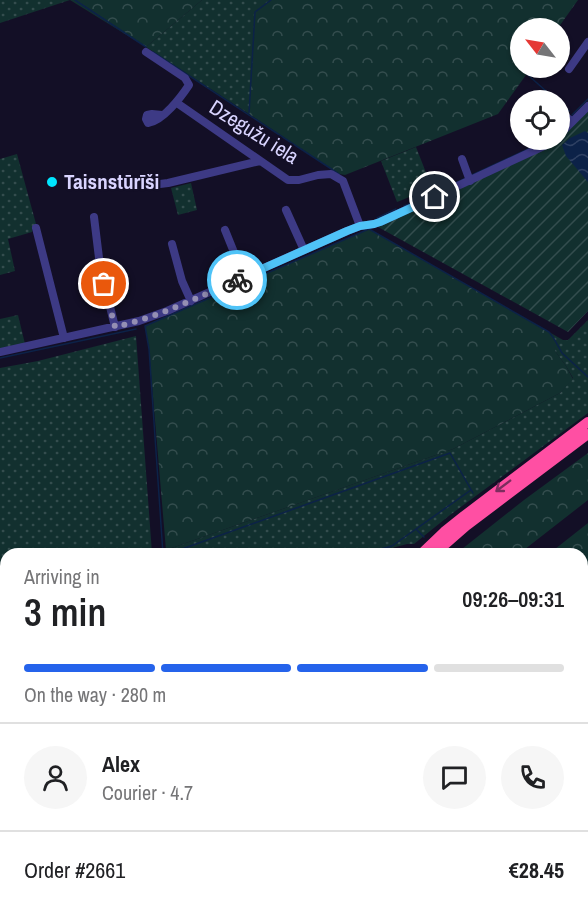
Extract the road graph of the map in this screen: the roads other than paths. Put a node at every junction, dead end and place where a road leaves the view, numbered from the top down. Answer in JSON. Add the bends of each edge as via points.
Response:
{"nodes":[{"id":1,"x":587,"y":46,"type":"edge"},
{"id":2,"x":146,"y":52,"type":"dead end"},
{"id":3,"x":570,"y":68,"type":"edge"},
{"id":4,"x":177,"y":103,"type":"junction"},
{"id":5,"x":588,"y":106,"type":"edge"},
{"id":6,"x":162,"y":115,"type":"dead end"},
{"id":7,"x":572,"y":121,"type":"edge"},
{"id":8,"x":528,"y":150,"type":"edge"},
{"id":9,"x":462,"y":159,"type":"dead end"},
{"id":10,"x":260,"y":161,"type":"junction"},
{"id":11,"x":470,"y":182,"type":"junction"},
{"id":12,"x":152,"y":185,"type":"dead end"},
{"id":13,"x":286,"y":210,"type":"dead end"},
{"id":14,"x":94,"y":217,"type":"dead end"},
{"id":15,"x":360,"y":226,"type":"junction"},
{"id":16,"x":36,"y":228,"type":"dead end"},
{"id":17,"x":225,"y":230,"type":"dead end"},
{"id":18,"x":172,"y":244,"type":"dead end"},
{"id":19,"x":304,"y":250,"type":"junction"},
{"id":20,"x":244,"y":277,"type":"junction"},
{"id":21,"x":191,"y":301,"type":"junction"},
{"id":22,"x":115,"y":327,"type":"junction"},
{"id":23,"x":63,"y":338,"type":"junction"},
{"id":24,"x":0,"y":352,"type":"edge"},
{"id":25,"x":588,"y":422,"type":"edge"},
{"id":26,"x":588,"y":434,"type":"edge"},
{"id":27,"x":428,"y":548,"type":"edge"},
{"id":28,"x":441,"y":548,"type":"edge"}],
"edges":[{"from":1,"to":3,"type":"street"},
{"from":2,"to":4,"type":"street","name":"Dzegužu iela","via":[[185,78],[189,85]]},
{"from":4,"to":6,"type":"street"},
{"from":4,"to":10,"type":"street","name":"Dzegužu iela"},
{"from":5,"to":7,"type":"street"},
{"from":8,"to":11,"type":"street"},
{"from":9,"to":11,"type":"street"},
{"from":10,"to":12,"type":"street"},
{"from":10,"to":15,"type":"street","name":"Dzegužu iela","via":[[288,180],[331,174],[343,181]]},
{"from":11,"to":15,"type":"street","via":[[380,222]]},
{"from":13,"to":19,"type":"street"},
{"from":14,"to":22,"type":"street","via":[[100,266]]},
{"from":15,"to":19,"type":"street"},
{"from":16,"to":23,"type":"street"},
{"from":17,"to":20,"type":"street"},
{"from":18,"to":21,"type":"street"},
{"from":19,"to":20,"type":"street"},
{"from":20,"to":21,"type":"street"},
{"from":21,"to":22,"type":"street"},
{"from":22,"to":23,"type":"street"},
{"from":23,"to":24,"type":"street"},
{"from":25,"to":27,"type":"highway","one_way":true,"via":[[457,521]]},
{"from":26,"to":28,"type":"highway"}]}
